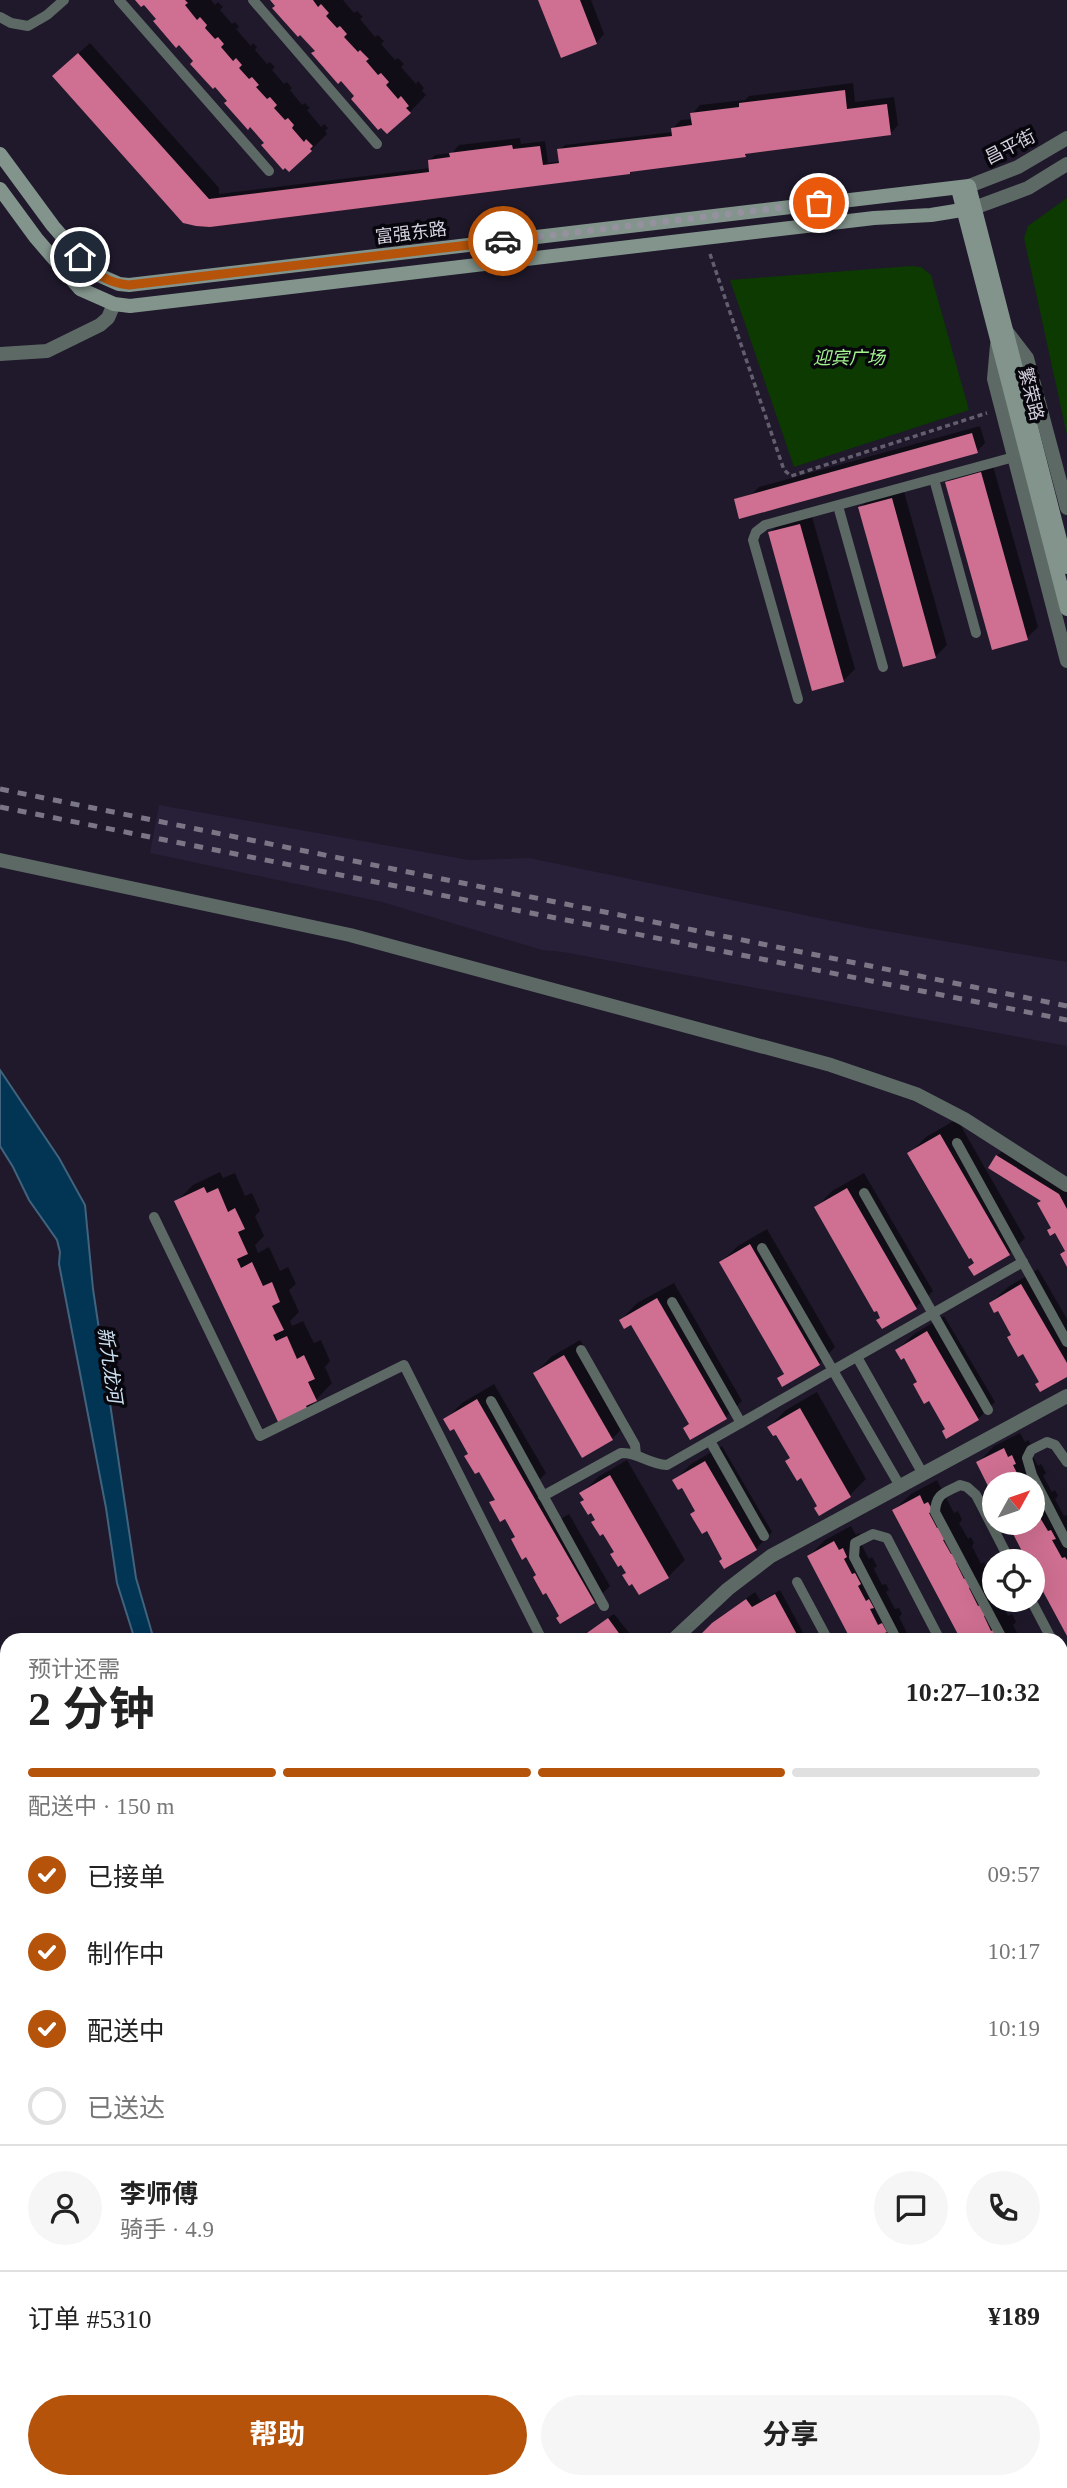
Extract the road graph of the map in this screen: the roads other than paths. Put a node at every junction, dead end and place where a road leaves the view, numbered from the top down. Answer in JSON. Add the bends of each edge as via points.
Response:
{"nodes":[{"id":1,"x":64,"y":0,"type":"edge"},
{"id":2,"x":118,"y":0,"type":"edge"},
{"id":3,"x":253,"y":0,"type":"edge"},
{"id":4,"x":0,"y":17,"type":"edge"},
{"id":5,"x":1067,"y":138,"type":"edge"},
{"id":6,"x":377,"y":144,"type":"dead end"},
{"id":7,"x":0,"y":154,"type":"edge"},
{"id":8,"x":1067,"y":164,"type":"edge"},
{"id":9,"x":269,"y":171,"type":"dead end"},
{"id":10,"x":964,"y":187,"type":"junction"},
{"id":11,"x":0,"y":189,"type":"edge"},
{"id":12,"x":969,"y":209,"type":"junction"},
{"id":13,"x":114,"y":304,"type":"junction"},
{"id":14,"x":1002,"y":336,"type":"junction"},
{"id":15,"x":0,"y":354,"type":"edge"},
{"id":16,"x":1014,"y":457,"type":"junction"},
{"id":17,"x":933,"y":479,"type":"junction"},
{"id":18,"x":838,"y":506,"type":"junction"},
{"id":19,"x":1067,"y":508,"type":"edge"},
{"id":20,"x":1067,"y":567,"type":"edge"},
{"id":21,"x":1067,"y":609,"type":"edge"},
{"id":22,"x":976,"y":633,"type":"dead end"},
{"id":23,"x":1067,"y":661,"type":"edge"},
{"id":24,"x":883,"y":667,"type":"dead end"},
{"id":25,"x":798,"y":699,"type":"dead end"},
{"id":26,"x":0,"y":860,"type":"edge"},
{"id":27,"x":957,"y":1143,"type":"dead end"},
{"id":28,"x":1067,"y":1185,"type":"edge"},
{"id":29,"x":864,"y":1193,"type":"dead end"},
{"id":30,"x":154,"y":1217,"type":"dead end"},
{"id":31,"x":762,"y":1248,"type":"dead end"},
{"id":32,"x":1023,"y":1262,"type":"junction"},
{"id":33,"x":672,"y":1302,"type":"dead end"},
{"id":34,"x":933,"y":1313,"type":"junction"},
{"id":35,"x":1067,"y":1342,"type":"edge"},
{"id":36,"x":581,"y":1350,"type":"dead end"},
{"id":37,"x":857,"y":1357,"type":"junction"},
{"id":38,"x":833,"y":1370,"type":"junction"},
{"id":39,"x":1067,"y":1396,"type":"edge"},
{"id":40,"x":491,"y":1401,"type":"dead end"},
{"id":41,"x":988,"y":1410,"type":"dead end"},
{"id":42,"x":741,"y":1423,"type":"junction"},
{"id":43,"x":710,"y":1441,"type":"junction"},
{"id":44,"x":636,"y":1455,"type":"junction"},
{"id":45,"x":1067,"y":1462,"type":"edge"},
{"id":46,"x":923,"y":1474,"type":"junction"},
{"id":47,"x":900,"y":1486,"type":"junction"},
{"id":48,"x":543,"y":1496,"type":"junction"},
{"id":49,"x":764,"y":1536,"type":"dead end"},
{"id":50,"x":1067,"y":1543,"type":"edge"},
{"id":51,"x":1004,"y":1549,"type":"edge"},
{"id":52,"x":797,"y":1582,"type":"dead end"},
{"id":53,"x":982,"y":1600,"type":"edge"},
{"id":54,"x":604,"y":1606,"type":"dead end"},
{"id":55,"x":988,"y":1612,"type":"edge"},
{"id":56,"x":1037,"y":1612,"type":"edge"},
{"id":57,"x":538,"y":1633,"type":"edge"},
{"id":58,"x":680,"y":1633,"type":"edge"},
{"id":59,"x":824,"y":1633,"type":"edge"},
{"id":60,"x":893,"y":1633,"type":"edge"},
{"id":61,"x":936,"y":1633,"type":"edge"},
{"id":62,"x":999,"y":1633,"type":"edge"},
{"id":63,"x":1048,"y":1633,"type":"edge"}],
"edges":[{"from":1,"to":4,"type":"lane","via":[[29,26]]},
{"from":2,"to":9,"type":"lane"},
{"from":3,"to":6,"type":"lane"},
{"from":5,"to":10,"type":"street","name":"昌平街","via":[[1018,167]]},
{"from":7,"to":10,"type":"main road","name":"富强东路","via":[[94,272],[129,285]]},
{"from":8,"to":12,"type":"street","via":[[1028,188]]},
{"from":10,"to":12,"type":"main road","name":"繁荣路"},
{"from":11,"to":13,"type":"main road","via":[[80,289]]},
{"from":12,"to":13,"type":"main road","via":[[130,306]]},
{"from":12,"to":14,"type":"main road","name":"繁荣路"},
{"from":13,"to":15,"type":"street","via":[[100,325],[47,351]]},
{"from":14,"to":16,"type":"street","via":[[994,379]]},
{"from":14,"to":19,"type":"street","via":[[1027,358]]},
{"from":14,"to":20,"type":"main road","name":"繁荣路"},
{"from":14,"to":21,"type":"main road","name":"繁荣路"},
{"from":16,"to":17,"type":"lane"},
{"from":16,"to":23,"type":"street"},
{"from":17,"to":18,"type":"lane"},
{"from":17,"to":22,"type":"lane"},
{"from":18,"to":24,"type":"lane"},
{"from":18,"to":25,"type":"lane","via":[[765,525],[753,540]]},
{"from":26,"to":28,"type":"street","via":[[350,935],[831,1065],[916,1094]]},
{"from":27,"to":32,"type":"lane"},
{"from":29,"to":34,"type":"lane"},
{"from":30,"to":57,"type":"lane","via":[[260,1436],[404,1365]]},
{"from":31,"to":38,"type":"lane"},
{"from":32,"to":34,"type":"lane"},
{"from":32,"to":35,"type":"lane"},
{"from":33,"to":42,"type":"lane"},
{"from":34,"to":37,"type":"lane"},
{"from":34,"to":41,"type":"lane"},
{"from":36,"to":44,"type":"lane","via":[[635,1445]]},
{"from":37,"to":38,"type":"lane"},
{"from":37,"to":46,"type":"lane"},
{"from":38,"to":42,"type":"lane"},
{"from":38,"to":47,"type":"lane"},
{"from":39,"to":46,"type":"street"},
{"from":40,"to":48,"type":"lane"},
{"from":42,"to":43,"type":"lane"},
{"from":43,"to":44,"type":"lane","via":[[667,1465],[652,1465]]},
{"from":43,"to":49,"type":"lane"},
{"from":44,"to":48,"type":"lane","via":[[621,1453]]},
{"from":45,"to":50,"type":"lane","via":[[1055,1445],[1047,1442],[1031,1450],[1027,1458]]},
{"from":46,"to":47,"type":"street"},
{"from":47,"to":58,"type":"street","via":[[771,1556]]},
{"from":48,"to":54,"type":"lane"},
{"from":51,"to":53,"type":"lane","via":[[976,1495],[967,1487],[960,1485],[940,1495],[935,1512]]},
{"from":52,"to":59,"type":"lane"},
{"from":55,"to":62,"type":"lane"},
{"from":56,"to":63,"type":"lane"},
{"from":60,"to":61,"type":"lane","via":[[854,1557],[855,1544],[873,1534],[887,1538]]}]}
